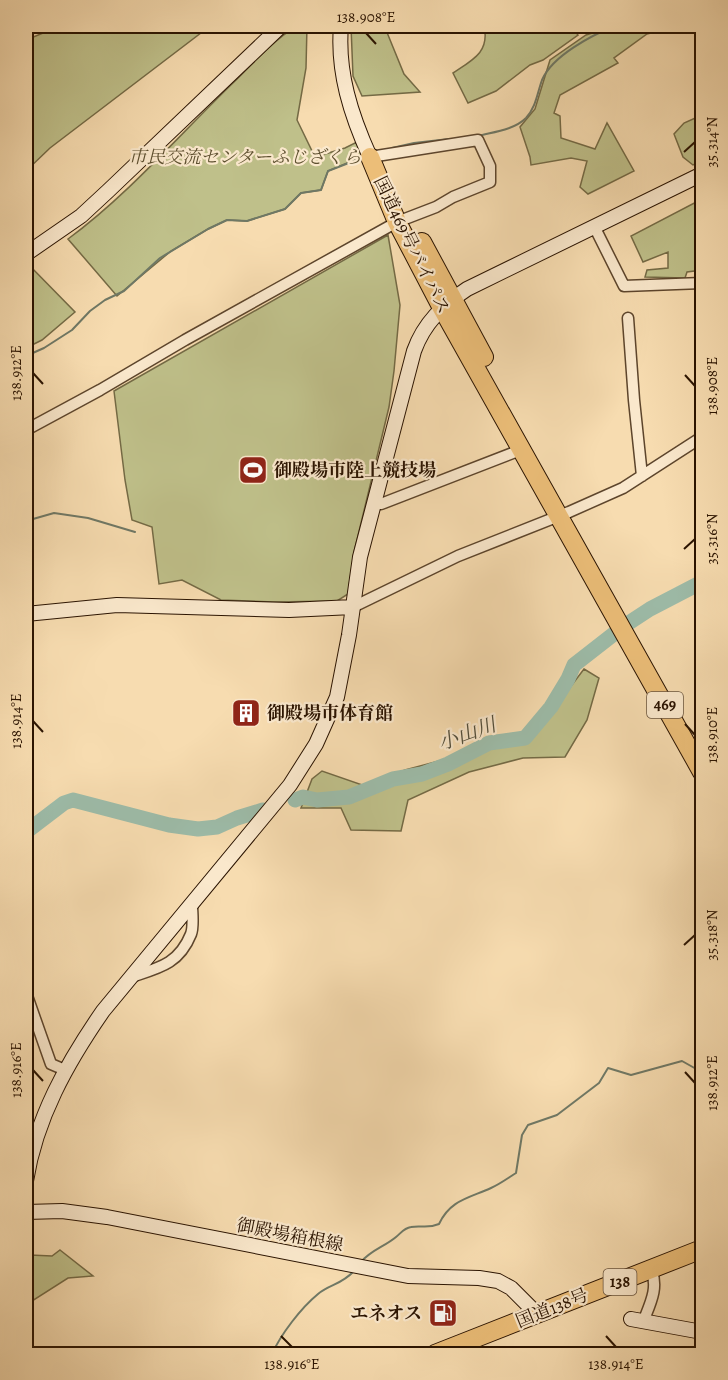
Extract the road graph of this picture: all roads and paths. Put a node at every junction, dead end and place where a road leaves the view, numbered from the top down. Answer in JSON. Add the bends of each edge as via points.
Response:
{"nodes":[{"id":1,"x":281,"y":26,"type":"edge"},
{"id":2,"x":341,"y":26,"type":"edge"},
{"id":3,"x":370,"y":157,"type":"junction"},
{"id":4,"x":702,"y":174,"type":"edge"},
{"id":5,"x":403,"y":220,"type":"junction"},
{"id":6,"x":594,"y":226,"type":"junction"},
{"id":7,"x":26,"y":254,"type":"edge"},
{"id":8,"x":702,"y":283,"type":"edge"},
{"id":9,"x":447,"y":303,"type":"junction"},
{"id":10,"x":628,"y":318,"type":"dead end"},
{"id":11,"x":26,"y":430,"type":"edge"},
{"id":12,"x":702,"y":437,"type":"edge"},
{"id":13,"x":523,"y":449,"type":"junction"},
{"id":14,"x":642,"y":476,"type":"junction"},
{"id":15,"x":374,"y":504,"type":"junction"},
{"id":16,"x":564,"y":514,"type":"junction"},
{"id":17,"x":352,"y":607,"type":"junction"},
{"id":18,"x":26,"y":614,"type":"edge"},
{"id":19,"x":627,"y":628,"type":"junction"},
{"id":20,"x":702,"y":756,"type":"edge"},
{"id":21,"x":702,"y":772,"type":"edge"},
{"id":22,"x":192,"y":905,"type":"junction"},
{"id":23,"x":131,"y":977,"type":"junction"},
{"id":24,"x":26,"y":993,"type":"edge"},
{"id":25,"x":65,"y":1070,"type":"junction"},
{"id":26,"x":26,"y":1180,"type":"edge"},
{"id":27,"x":26,"y":1212,"type":"edge"},
{"id":28,"x":702,"y":1249,"type":"edge"},
{"id":29,"x":651,"y":1269,"type":"junction"},
{"id":30,"x":537,"y":1314,"type":"junction"},
{"id":31,"x":637,"y":1320,"type":"joint"},
{"id":32,"x":702,"y":1332,"type":"edge"},
{"id":33,"x":435,"y":1354,"type":"edge"}],
"edges":[{"from":1,"to":7,"type":"street","via":[[81,216]]},
{"from":2,"to":3,"type":"street","via":[[340,53],[348,100]]},
{"from":3,"to":5,"type":"highway","name":"国道469号バイパス"},
{"from":3,"to":5,"type":"street","via":[[478,140],[490,166],[490,182]]},
{"from":4,"to":6,"type":"street"},
{"from":5,"to":9,"type":"highway","name":"国道469号バイパス"},
{"from":5,"to":11,"type":"street"},
{"from":6,"to":8,"type":"street","via":[[624,286]]},
{"from":6,"to":9,"type":"street","via":[[467,289]]},
{"from":9,"to":13,"type":"highway","name":"国道469号バイパス"},
{"from":9,"to":15,"type":"street","via":[[425,327],[414,351]]},
{"from":9,"to":16,"type":"highway","name":"国道469号バイパス"},
{"from":10,"to":14,"type":"street"},
{"from":12,"to":14,"type":"street"},
{"from":13,"to":15,"type":"street"},
{"from":13,"to":16,"type":"highway","name":"国道469号バイパス"},
{"from":14,"to":16,"type":"street"},
{"from":15,"to":17,"type":"street"},
{"from":16,"to":17,"type":"street","via":[[458,556]]},
{"from":16,"to":19,"type":"highway","name":"国道469号バイパス","number":"469"},
{"from":17,"to":18,"type":"street","via":[[289,610],[117,604]]},
{"from":17,"to":22,"type":"street","via":[[337,697],[316,744],[290,785]]},
{"from":19,"to":20,"type":"highway","name":"国道469号バイパス","number":"469"},
{"from":19,"to":21,"type":"highway","name":"国道469号バイパス","number":"469"},
{"from":22,"to":23,"type":"street"},
{"from":22,"to":23,"type":"street","via":[[191,932],[177,956],[163,967]]},
{"from":23,"to":25,"type":"street","via":[[81,1042]]},
{"from":24,"to":25,"type":"street","via":[[51,1064]]},
{"from":25,"to":26,"type":"street","via":[[42,1119]]},
{"from":27,"to":30,"type":"street","name":"御殿場箱根線","via":[[62,1211],[107,1217],[408,1276],[498,1281],[511,1288]]},
{"from":28,"to":29,"type":"highway","name":"国道138号","number":"138"},
{"from":29,"to":30,"type":"highway","name":"国道138号","number":"138"},
{"from":29,"to":31,"type":"street","via":[[656,1284],[654,1295]]},
{"from":30,"to":33,"type":"highway","name":"国道138号","number":"138"},
{"from":31,"to":32,"type":"street"}]}
